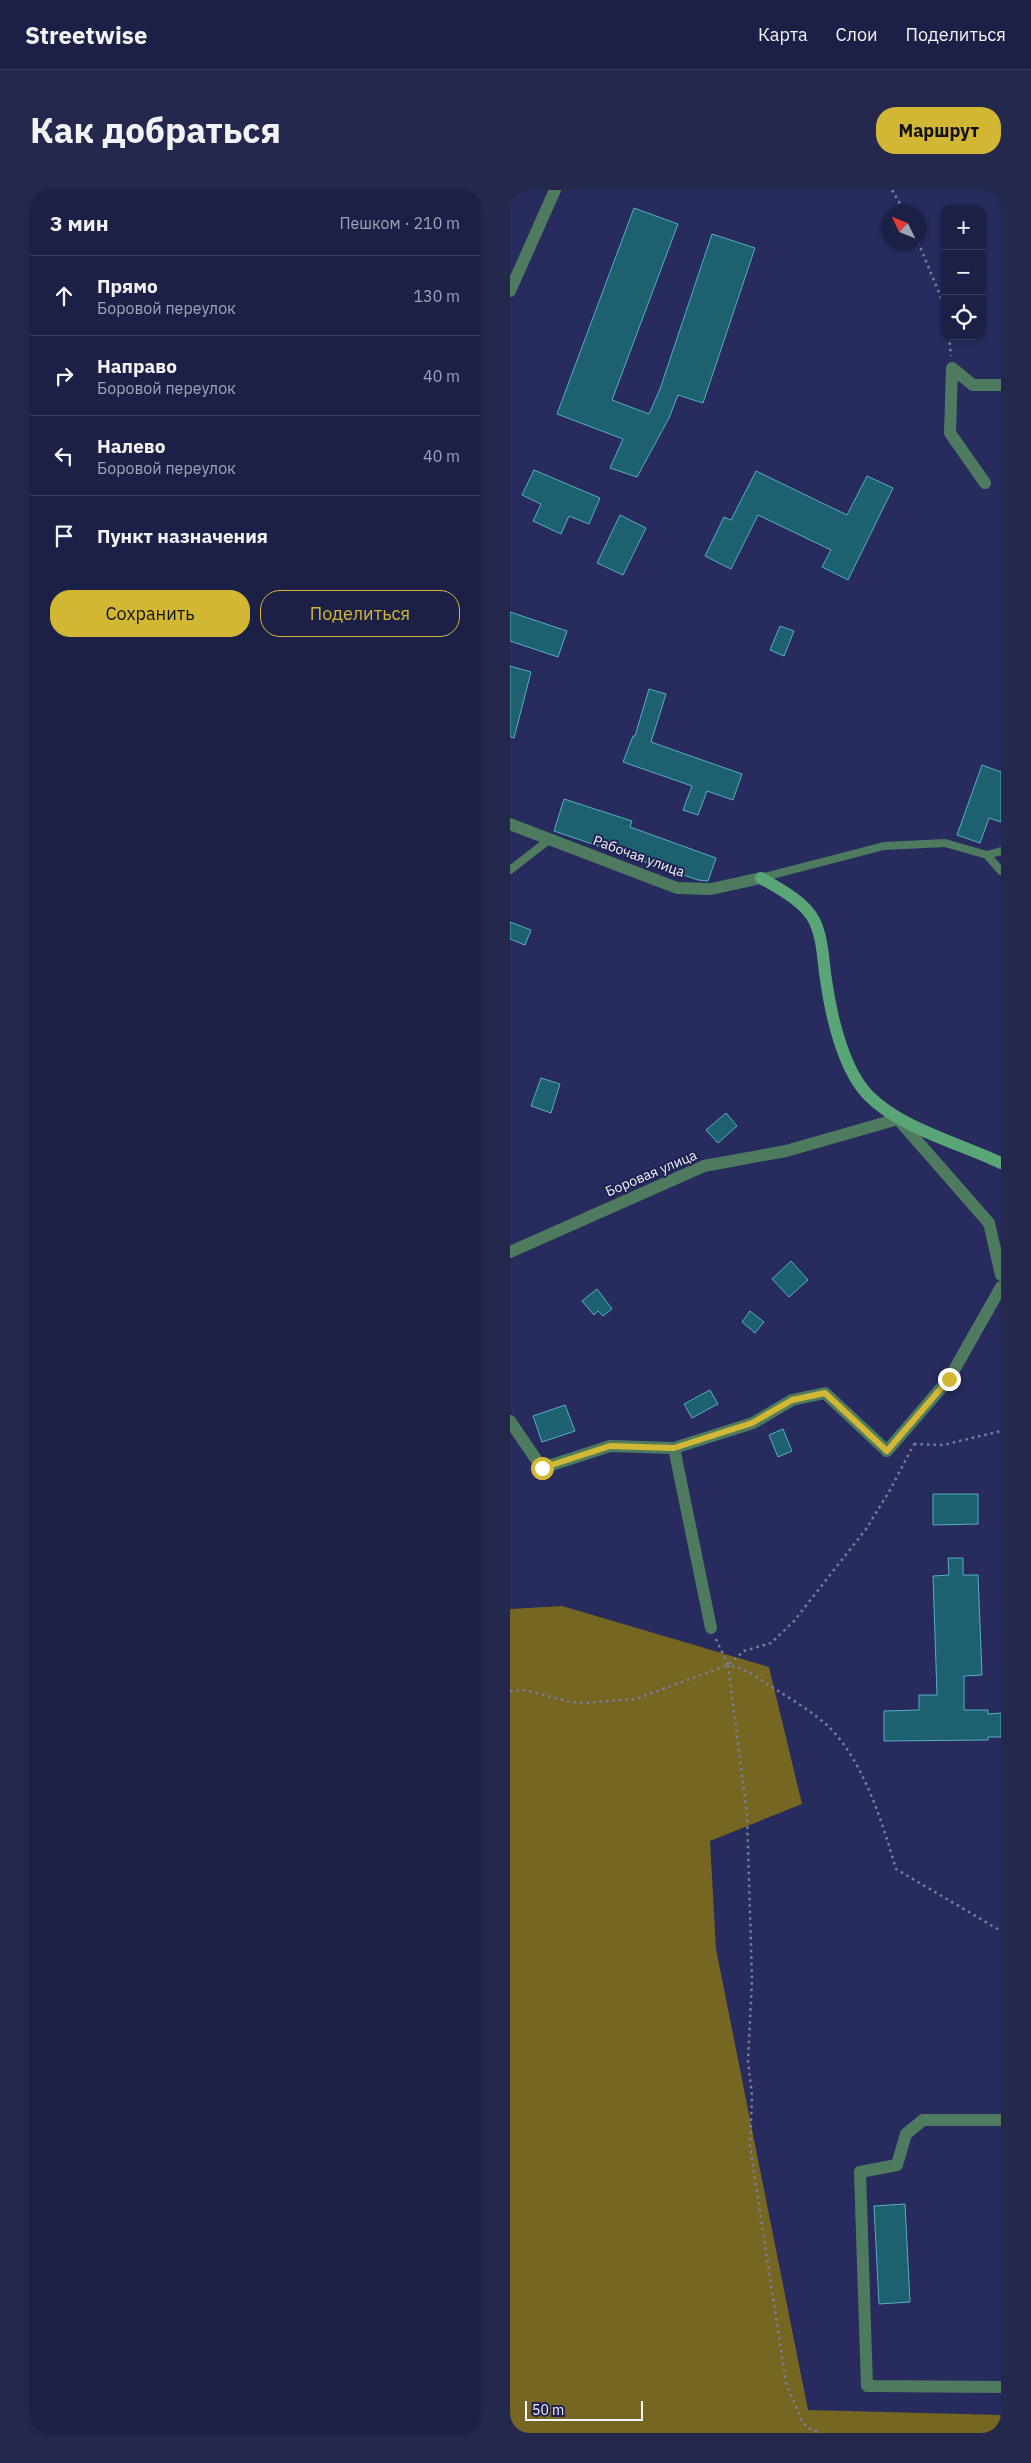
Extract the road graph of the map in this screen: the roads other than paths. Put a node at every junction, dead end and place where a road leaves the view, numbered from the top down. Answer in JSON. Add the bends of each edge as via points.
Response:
{"nodes":[{"id":1,"x":555,"y":190,"type":"edge"},
{"id":2,"x":510,"y":291,"type":"edge"},
{"id":3,"x":1001,"y":385,"type":"edge"},
{"id":4,"x":985,"y":483,"type":"dead end"},
{"id":5,"x":510,"y":824,"type":"edge"},
{"id":6,"x":550,"y":839,"type":"junction"},
{"id":7,"x":1001,"y":851,"type":"edge"},
{"id":8,"x":987,"y":855,"type":"junction"},
{"id":9,"x":510,"y":870,"type":"edge"},
{"id":10,"x":1001,"y":871,"type":"edge"},
{"id":11,"x":761,"y":878,"type":"junction"},
{"id":12,"x":898,"y":1119,"type":"junction"},
{"id":13,"x":1001,"y":1163,"type":"edge"},
{"id":14,"x":510,"y":1252,"type":"edge"},
{"id":15,"x":1001,"y":1275,"type":"edge"},
{"id":16,"x":1001,"y":1287,"type":"edge"},
{"id":17,"x":510,"y":1421,"type":"edge"},
{"id":18,"x":674,"y":1448,"type":"junction"},
{"id":19,"x":711,"y":1628,"type":"road end"},
{"id":20,"x":1001,"y":2120,"type":"edge"},
{"id":21,"x":1001,"y":2388,"type":"edge"}],
"edges":[{"from":1,"to":2,"type":"street"},
{"from":3,"to":4,"type":"street","via":[[973,384],[952,368],[950,433]]},
{"from":5,"to":6,"type":"street","name":"Рабочая улица"},
{"from":6,"to":9,"type":"lane"},
{"from":6,"to":11,"type":"street","name":"Рабочая улица","via":[[677,888],[711,889]]},
{"from":7,"to":8,"type":"lane"},
{"from":8,"to":10,"type":"lane"},
{"from":8,"to":11,"type":"lane","via":[[945,843],[884,846]]},
{"from":11,"to":12,"type":"street","via":[[792,897],[814,919],[829,1001],[853,1075],[869,1096]]},
{"from":12,"to":13,"type":"street"},
{"from":12,"to":14,"type":"street","name":"Боровая улица","via":[[786,1151],[704,1166]]},
{"from":12,"to":15,"type":"street","via":[[989,1223]]},
{"from":16,"to":18,"type":"street","via":[[949,1379],[887,1451],[825,1393],[792,1400],[752,1423]]},
{"from":17,"to":18,"type":"street","via":[[542,1468],[610,1446]]},
{"from":18,"to":19,"type":"street"},
{"from":20,"to":21,"type":"street","via":[[922,2120],[906,2134],[897,2165],[860,2172],[867,2386]]}]}
